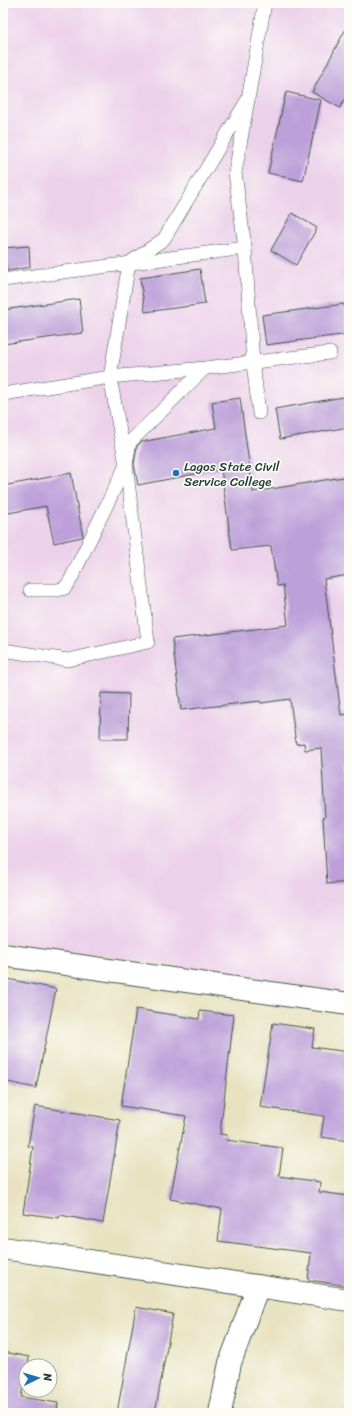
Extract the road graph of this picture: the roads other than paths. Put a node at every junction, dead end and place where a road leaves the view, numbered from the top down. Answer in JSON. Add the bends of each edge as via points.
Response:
{"nodes":[{"id":1,"x":265,"y":3,"type":"edge"},
{"id":2,"x":248,"y":100,"type":"junction"},
{"id":3,"x":245,"y":248,"type":"junction"},
{"id":4,"x":129,"y":263,"type":"junction"},
{"id":5,"x":3,"y":280,"type":"edge"},
{"id":6,"x":330,"y":353,"type":"dead end"},
{"id":7,"x":253,"y":363,"type":"junction"},
{"id":8,"x":204,"y":368,"type":"junction"},
{"id":9,"x":110,"y":377,"type":"junction"},
{"id":10,"x":3,"y":394,"type":"edge"},
{"id":11,"x":259,"y":413,"type":"dead end"},
{"id":12,"x":126,"y":465,"type":"junction"},
{"id":13,"x":30,"y":590,"type":"dead end"},
{"id":14,"x":3,"y":650,"type":"edge"},
{"id":15,"x":3,"y":955,"type":"edge"},
{"id":16,"x":349,"y":1004,"type":"edge"},
{"id":17,"x":3,"y":1248,"type":"edge"},
{"id":18,"x":258,"y":1286,"type":"junction"},
{"id":19,"x":349,"y":1300,"type":"edge"},
{"id":20,"x":220,"y":1413,"type":"edge"}],
"edges":[{"from":1,"to":2,"type":"lane"},
{"from":2,"to":3,"type":"lane","via":[[235,174]]},
{"from":2,"to":4,"type":"lane","via":[[164,239]]},
{"from":3,"to":4,"type":"lane"},
{"from":3,"to":7,"type":"lane"},
{"from":4,"to":5,"type":"lane"},
{"from":4,"to":9,"type":"lane"},
{"from":6,"to":7,"type":"lane"},
{"from":7,"to":8,"type":"lane"},
{"from":7,"to":11,"type":"lane"},
{"from":8,"to":9,"type":"lane"},
{"from":8,"to":12,"type":"lane","via":[[130,442]]},
{"from":9,"to":10,"type":"lane"},
{"from":9,"to":12,"type":"lane"},
{"from":12,"to":13,"type":"lane","via":[[65,588]]},
{"from":12,"to":14,"type":"lane","via":[[148,642],[68,660]]},
{"from":15,"to":16,"type":"street"},
{"from":17,"to":18,"type":"street"},
{"from":18,"to":19,"type":"street"},
{"from":18,"to":20,"type":"street","via":[[230,1364]]}]}
